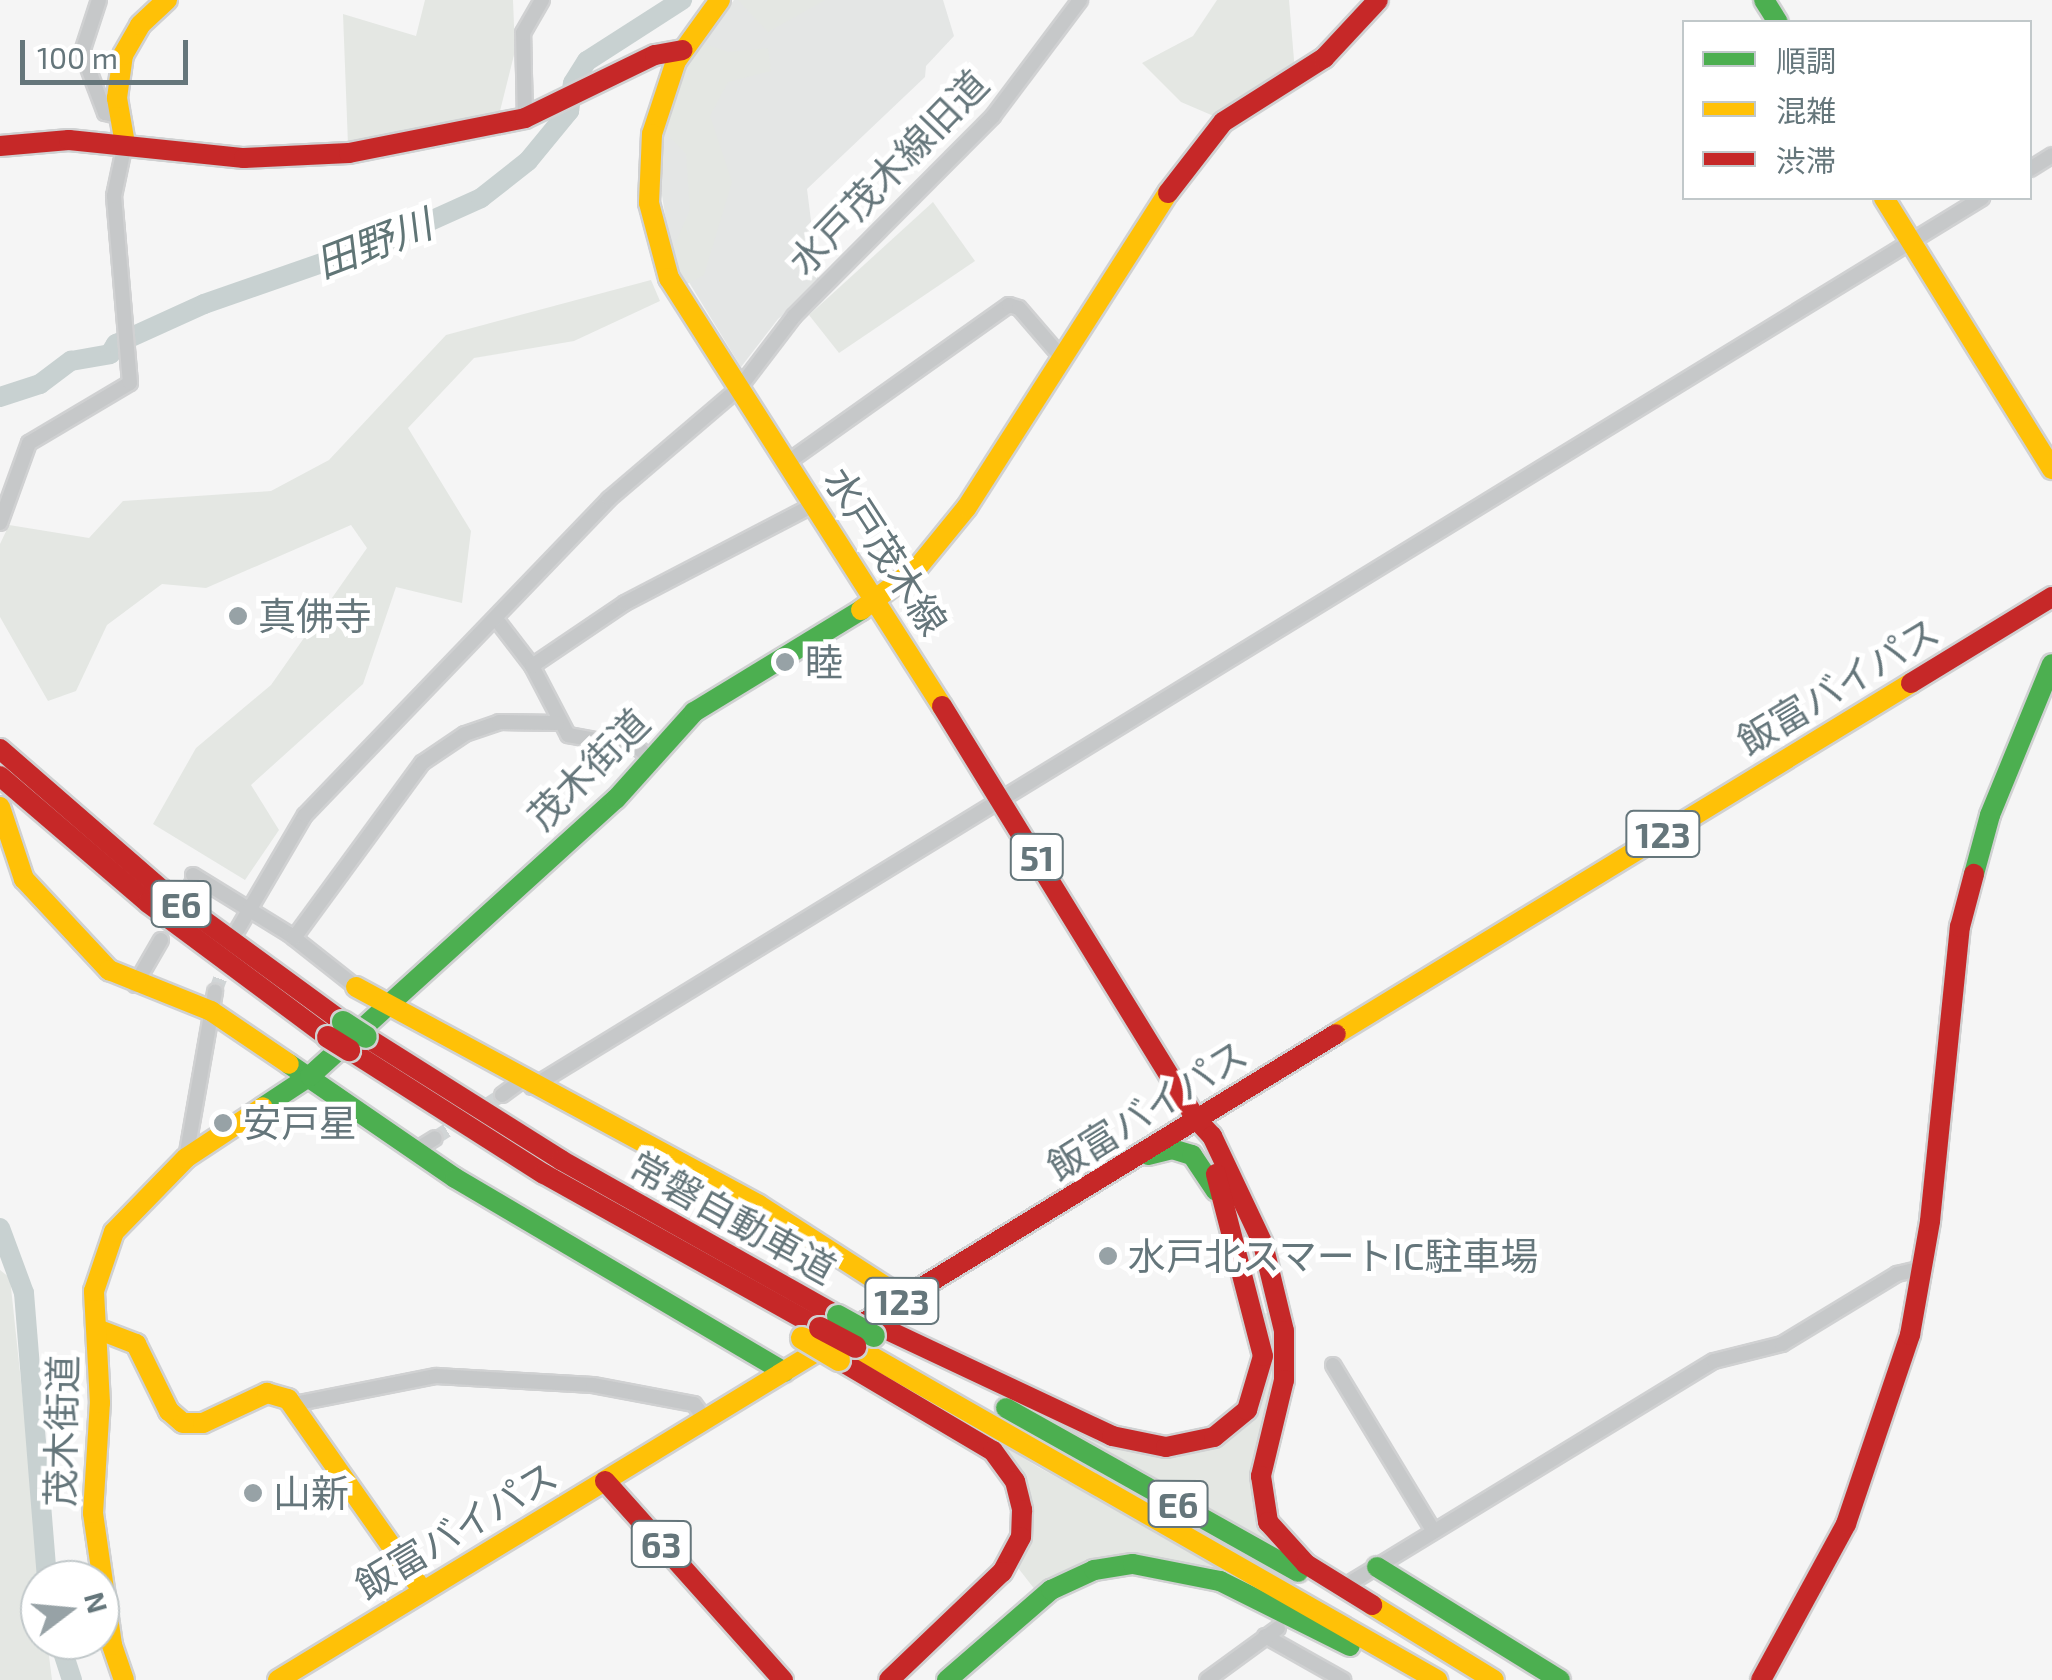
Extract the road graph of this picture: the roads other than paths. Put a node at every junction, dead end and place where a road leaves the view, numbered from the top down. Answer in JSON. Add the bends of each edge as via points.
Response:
{"nodes":[{"id":1,"x":99,"y":0,"type":"edge"},
{"id":2,"x":167,"y":0,"type":"edge"},
{"id":3,"x":542,"y":0,"type":"edge"},
{"id":4,"x":720,"y":0,"type":"edge"},
{"id":5,"x":1080,"y":0,"type":"edge"},
{"id":6,"x":1378,"y":0,"type":"edge"},
{"id":7,"x":682,"y":50,"type":"junction"},
{"id":8,"x":122,"y":118,"type":"junction"},
{"id":9,"x":525,"y":118,"type":"junction"},
{"id":10,"x":125,"y":144,"type":"junction"},
{"id":11,"x":0,"y":146,"type":"edge"},
{"id":12,"x":1885,"y":200,"type":"edge"},
{"id":13,"x":1979,"y":200,"type":"edge"},
{"id":14,"x":1911,"y":242,"type":"junction"},
{"id":15,"x":1062,"y":358,"type":"junction"},
{"id":16,"x":740,"y":387,"type":"junction"},
{"id":17,"x":788,"y":462,"type":"junction"},
{"id":18,"x":2052,"y":470,"type":"edge"},
{"id":19,"x":815,"y":504,"type":"junction"},
{"id":20,"x":0,"y":523,"type":"edge"},
{"id":21,"x":2052,"y":598,"type":"edge"},
{"id":22,"x":877,"y":600,"type":"junction"},
{"id":23,"x":496,"y":619,"type":"junction"},
{"id":24,"x":2052,"y":664,"type":"edge"},
{"id":25,"x":532,"y":666,"type":"junction"},
{"id":26,"x":556,"y":722,"type":"junction"},
{"id":27,"x":0,"y":748,"type":"edge"},
{"id":28,"x":650,"y":758,"type":"junction"},
{"id":29,"x":10,"y":787,"type":"edge"},
{"id":30,"x":1001,"y":798,"type":"junction"},
{"id":31,"x":193,"y":876,"type":"dead end"},
{"id":32,"x":248,"y":907,"type":"junction"},
{"id":33,"x":238,"y":929,"type":"dead end"},
{"id":34,"x":294,"y":938,"type":"junction"},
{"id":35,"x":160,"y":940,"type":"dead end"},
{"id":36,"x":135,"y":984,"type":"junction"},
{"id":37,"x":356,"y":987,"type":"joint"},
{"id":38,"x":213,"y":1001,"type":"junction"},
{"id":39,"x":382,"y":1006,"type":"junction"},
{"id":40,"x":365,"y":1044,"type":"junction"},
{"id":41,"x":310,"y":1076,"type":"junction"},
{"id":42,"x":518,"y":1088,"type":"junction"},
{"id":43,"x":1197,"y":1120,"type":"junction"},
{"id":44,"x":186,"y":1158,"type":"junction"},
{"id":45,"x":1133,"y":1160,"type":"junction"},
{"id":46,"x":1224,"y":1204,"type":"junction"},
{"id":47,"x":1923,"y":1268,"type":"junction"},
{"id":48,"x":905,"y":1299,"type":"junction"},
{"id":49,"x":828,"y":1323,"type":"junction"},
{"id":50,"x":97,"y":1330,"type":"junction"},
{"id":51,"x":863,"y":1343,"type":"junction"},
{"id":52,"x":1333,"y":1366,"type":"dead end"},
{"id":53,"x":784,"y":1372,"type":"junction"},
{"id":54,"x":294,"y":1404,"type":"junction"},
{"id":55,"x":706,"y":1420,"type":"junction"},
{"id":56,"x":605,"y":1481,"type":"junction"},
{"id":57,"x":1434,"y":1530,"type":"junction"},
{"id":58,"x":1377,"y":1567,"type":"junction"},
{"id":59,"x":1350,"y":1583,"type":"dead end"},
{"id":60,"x":422,"y":1590,"type":"junction"},
{"id":61,"x":124,"y":1680,"type":"edge"},
{"id":62,"x":278,"y":1680,"type":"edge"},
{"id":63,"x":783,"y":1680,"type":"edge"},
{"id":64,"x":888,"y":1680,"type":"edge"},
{"id":65,"x":947,"y":1680,"type":"edge"},
{"id":66,"x":1207,"y":1680,"type":"edge"},
{"id":67,"x":1343,"y":1680,"type":"edge"},
{"id":68,"x":1417,"y":1680,"type":"edge"},
{"id":69,"x":1437,"y":1680,"type":"edge"},
{"id":70,"x":1478,"y":1680,"type":"edge"},
{"id":71,"x":1494,"y":1680,"type":"edge"},
{"id":72,"x":1560,"y":1680,"type":"edge"},
{"id":73,"x":1762,"y":1680,"type":"edge"}],
"edges":[{"from":1,"to":8,"type":"street","via":[[82,52],[105,113]]},
{"from":2,"to":8,"type":"main road","via":[[140,25],[124,55],[118,83]]},
{"from":3,"to":9,"type":"street","via":[[522,33]]},
{"from":4,"to":7,"type":"main road","name":"水戸茂木線","number":"51"},
{"from":5,"to":16,"type":"street","name":"水戸茂木線旧道","via":[[993,116],[794,316]]},
{"from":6,"to":15,"type":"main road","name":"茂木街道","via":[[1324,58],[1223,122],[1202,143]]},
{"from":7,"to":9,"type":"main road","via":[[654,55]]},
{"from":7,"to":16,"type":"main road","name":"水戸茂木線","number":"51","via":[[652,134],[654,233],[680,301]]},
{"from":8,"to":10,"type":"main road"},
{"from":9,"to":10,"type":"main road","via":[[349,153],[244,158]]},
{"from":10,"to":11,"type":"main road"},
{"from":10,"to":20,"type":"street","via":[[114,196],[130,383],[29,442]]},
{"from":12,"to":14,"type":"main road"},
{"from":13,"to":14,"type":"street"},
{"from":14,"to":18,"type":"main road"},
{"from":14,"to":30,"type":"street"},
{"from":15,"to":17,"type":"street","via":[[1009,304]]},
{"from":15,"to":22,"type":"main road","name":"茂木街道","via":[[946,536]]},
{"from":16,"to":17,"type":"main road","name":"水戸茂木線","number":"51"},
{"from":16,"to":23,"type":"street","name":"水戸茂木線旧道","via":[[609,499]]},
{"from":17,"to":19,"type":"main road","name":"水戸茂木線","number":"51"},
{"from":19,"to":22,"type":"main road","name":"水戸茂木線","number":"51"},
{"from":19,"to":25,"type":"street","via":[[625,603]]},
{"from":21,"to":43,"type":"main road","name":"飯富バイパス","number":"123"},
{"from":22,"to":28,"type":"main road","name":"茂木街道","via":[[694,712]]},
{"from":22,"to":30,"type":"main road","name":"水戸茂木線","number":"51"},
{"from":23,"to":25,"type":"street"},
{"from":23,"to":32,"type":"street","name":"水戸茂木線旧道","via":[[305,816]]},
{"from":24,"to":47,"type":"main road","via":[[2015,746],[1967,898],[1951,981]]},
{"from":25,"to":26,"type":"street"},
{"from":26,"to":28,"type":"street","via":[[578,742],[638,748]]},
{"from":26,"to":34,"type":"street","via":[[499,722],[465,734],[422,764]]},
{"from":27,"to":29,"type":"main road","number":"E6"},
{"from":28,"to":39,"type":"main road","name":"茂木街道","via":[[616,800]]},
{"from":29,"to":36,"type":"main road","via":[[24,879],[92,957]]},
{"from":29,"to":40,"type":"main road","number":"E6","bridge":true,"via":[[161,889],[336,1030]]},
{"from":30,"to":42,"type":"street"},
{"from":30,"to":43,"type":"main road","name":"水戸茂木線","number":"51"},
{"from":31,"to":32,"type":"street"},
{"from":32,"to":33,"type":"street","name":"水戸茂木線旧道"},
{"from":32,"to":34,"type":"street"},
{"from":34,"to":37,"type":"street"},
{"from":35,"to":36,"type":"street"},
{"from":36,"to":38,"type":"main road"},
{"from":37,"to":39,"type":"main road"},
{"from":38,"to":41,"type":"main road"},
{"from":38,"to":44,"type":"street"},
{"from":39,"to":41,"type":"main road","name":"茂木街道"},
{"from":39,"to":42,"type":"main road"},
{"from":40,"to":49,"type":"main road"},
{"from":40,"to":49,"type":"main road","number":"E6","via":[[386,1074],[464,1137]]},
{"from":41,"to":44,"type":"main road","name":"茂木街道"},
{"from":41,"to":53,"type":"main road","via":[[425,1144],[696,1325]]},
{"from":42,"to":48,"type":"main road","via":[[759,1205]]},
{"from":43,"to":45,"type":"main road","name":"飯富バイパス","number":"123"},
{"from":43,"to":46,"type":"main road"},
{"from":43,"to":71,"type":"main road","via":[[1212,1136],[1263,1244],[1284,1332],[1284,1380],[1261,1476],[1268,1522],[1306,1564]]},
{"from":44,"to":50,"type":"main road","name":"茂木街道","via":[[132,1210],[102,1254],[94,1291]]},
{"from":45,"to":46,"type":"main road","via":[[1172,1149],[1190,1154]]},
{"from":45,"to":48,"type":"main road","name":"飯富バイパス","number":"123"},
{"from":46,"to":51,"type":"main road","via":[[1260,1329],[1262,1371],[1238,1420],[1199,1443],[1166,1447],[1112,1436]]},
{"from":47,"to":57,"type":"street","via":[[1897,1274],[1782,1344],[1714,1361]]},
{"from":47,"to":73,"type":"main road","via":[[1910,1335],[1868,1470],[1820,1578]]},
{"from":48,"to":53,"type":"main road","name":"飯富バイパス","number":"123"},
{"from":49,"to":51,"type":"main road","bridge":true},
{"from":49,"to":51,"type":"main road"},
{"from":50,"to":54,"type":"main road","via":[[119,1332],[136,1344],[169,1411],[183,1423],[204,1423],[267,1393]]},
{"from":50,"to":61,"type":"main road","name":"茂木街道","via":[[95,1541]]},
{"from":51,"to":64,"type":"main road","via":[[994,1450],[1015,1481],[1022,1510],[1021,1536],[1002,1572]]},
{"from":51,"to":69,"type":"main road","number":"E6"},
{"from":51,"to":70,"type":"main road","number":"E6","via":[[1267,1553]]},
{"from":52,"to":57,"type":"street"},
{"from":53,"to":55,"type":"main road","name":"飯富バイパス","number":"123"},
{"from":54,"to":55,"type":"street","via":[[436,1376],[593,1384],[694,1404]]},
{"from":54,"to":60,"type":"main road"},
{"from":55,"to":56,"type":"main road","name":"飯富バイパス","number":"123"},
{"from":56,"to":60,"type":"main road","name":"飯富バイパス","number":"123"},
{"from":56,"to":63,"type":"main road","number":"63"},
{"from":57,"to":58,"type":"street"},
{"from":58,"to":59,"type":"street"},
{"from":58,"to":72,"type":"main road"},
{"from":60,"to":62,"type":"main road","name":"飯富バイパス","number":"123"},
{"from":65,"to":68,"type":"main road","via":[[1052,1590],[1094,1570],[1134,1564],[1175,1567],[1232,1586]]},
{"from":66,"to":67,"type":"street","via":[[1271,1632]]}]}
